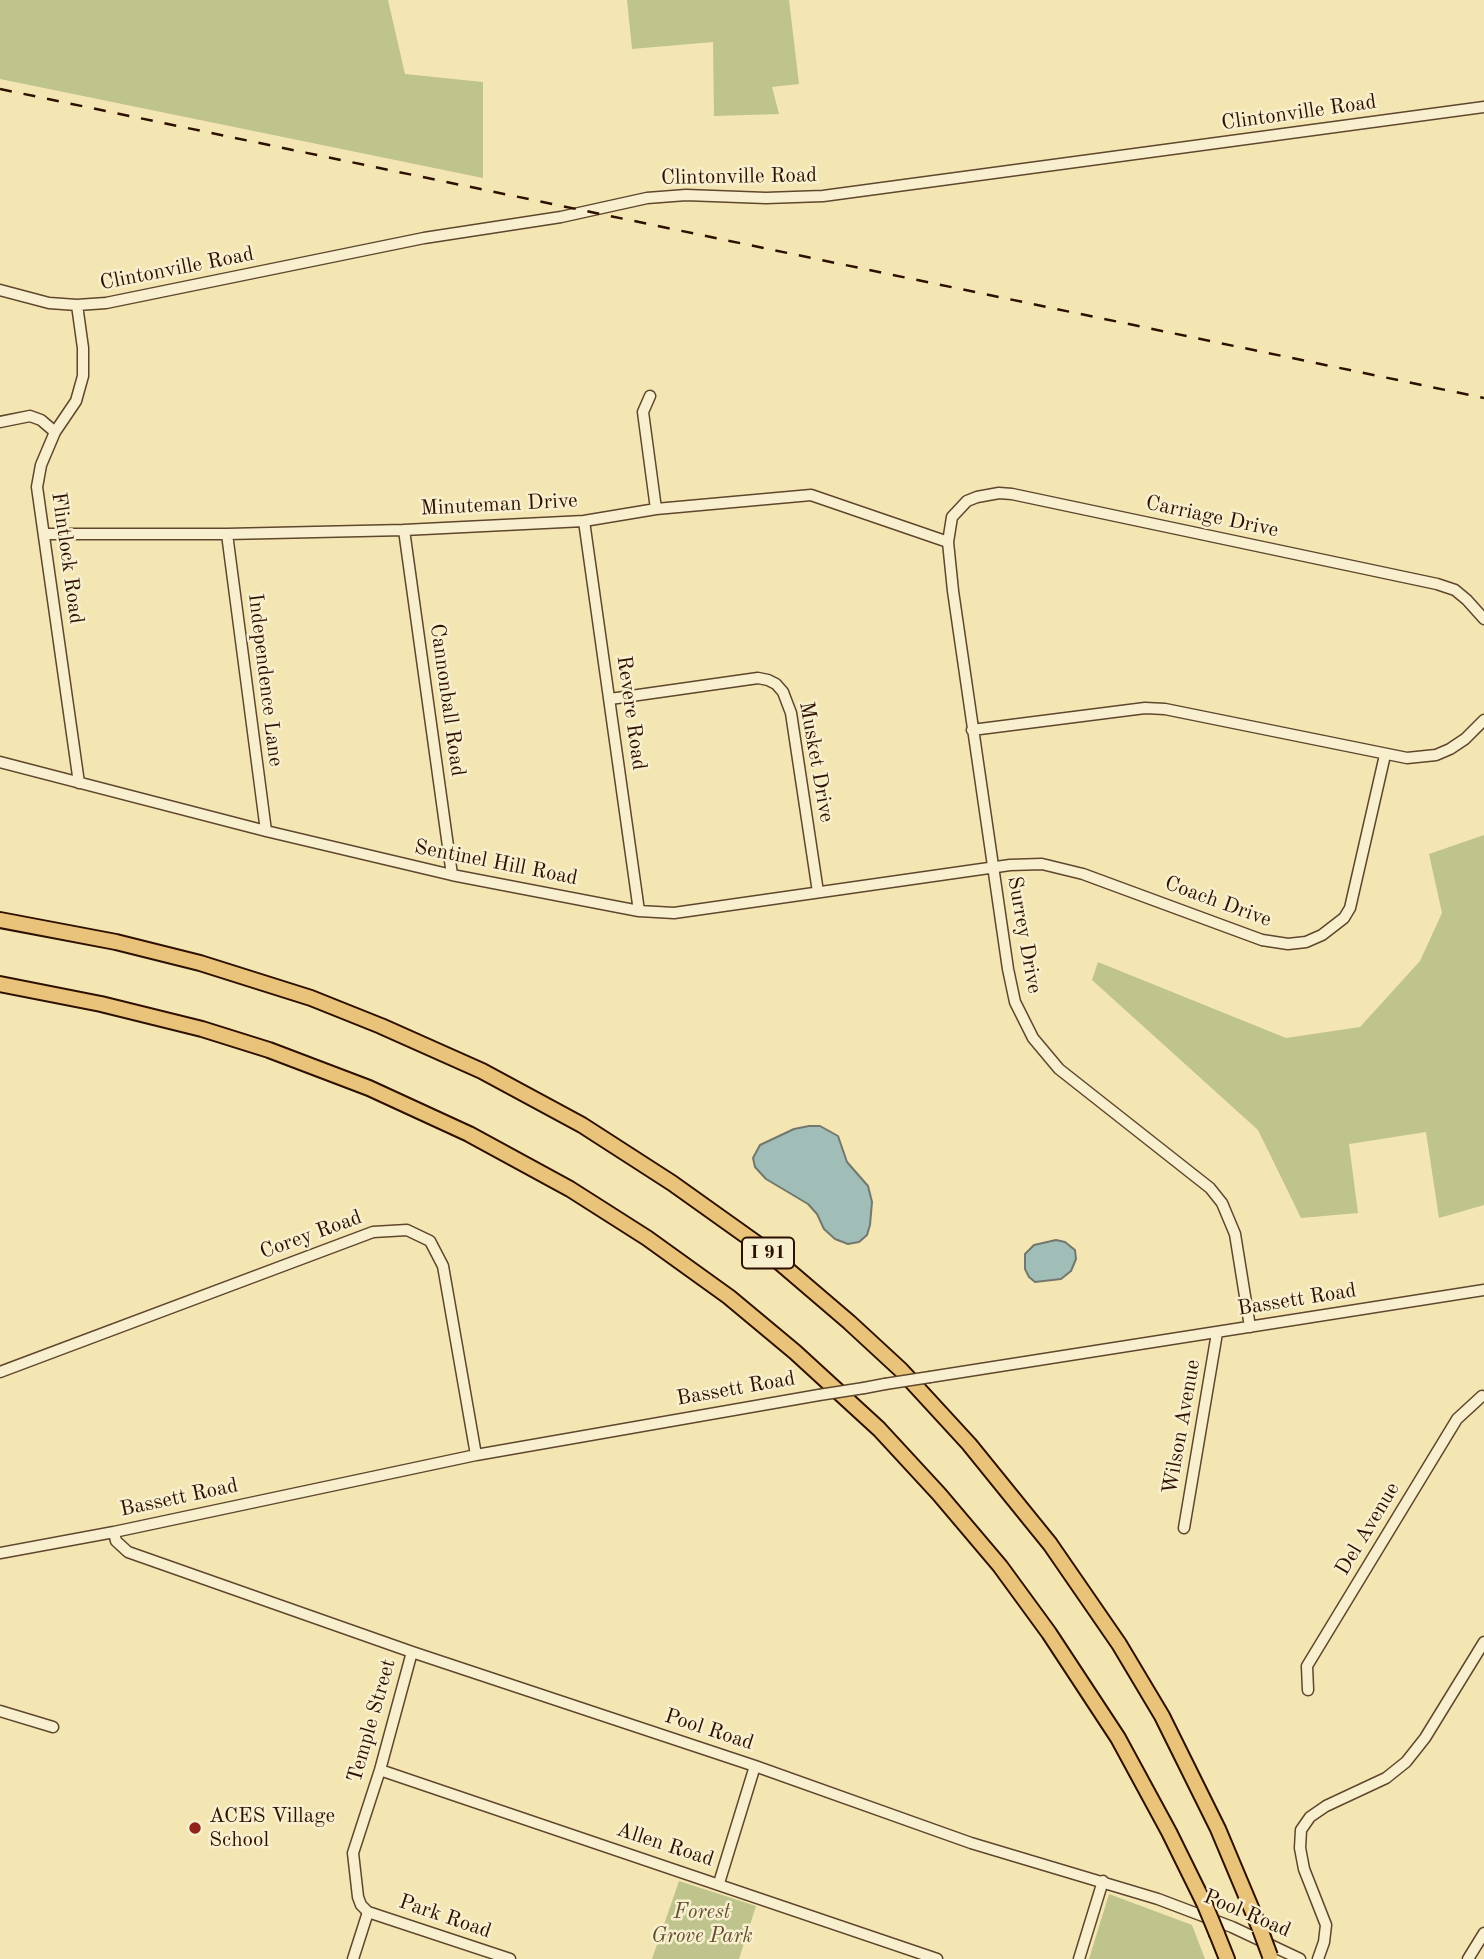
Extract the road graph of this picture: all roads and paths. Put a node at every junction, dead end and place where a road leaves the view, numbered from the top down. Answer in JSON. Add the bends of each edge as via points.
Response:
{"nodes":[{"id":1,"x":1484,"y":107,"type":"edge"},
{"id":2,"x":0,"y":290,"type":"edge"},
{"id":3,"x":77,"y":305,"type":"junction"},
{"id":4,"x":650,"y":396,"type":"dead end"},
{"id":5,"x":0,"y":422,"type":"edge"},
{"id":6,"x":55,"y":432,"type":"junction"},
{"id":7,"x":656,"y":509,"type":"junction"},
{"id":8,"x":584,"y":521,"type":"junction"},
{"id":9,"x":404,"y":530,"type":"junction"},
{"id":10,"x":44,"y":534,"type":"junction"},
{"id":11,"x":227,"y":534,"type":"junction"},
{"id":12,"x":948,"y":542,"type":"junction"},
{"id":13,"x":1484,"y":618,"type":"edge"},
{"id":14,"x":610,"y":699,"type":"junction"},
{"id":15,"x":1484,"y":720,"type":"edge"},
{"id":16,"x":972,"y":730,"type":"junction"},
{"id":17,"x":1385,"y":755,"type":"junction"},
{"id":18,"x":0,"y":762,"type":"edge"},
{"id":19,"x":79,"y":783,"type":"junction"},
{"id":20,"x":266,"y":831,"type":"junction"},
{"id":21,"x":993,"y":868,"type":"junction"},
{"id":22,"x":452,"y":875,"type":"junction"},
{"id":23,"x":818,"y":892,"type":"junction"},
{"id":24,"x":639,"y":911,"type":"junction"},
{"id":25,"x":0,"y":920,"type":"edge"},
{"id":26,"x":0,"y":984,"type":"edge"},
{"id":27,"x":1484,"y":1290,"type":"edge"},
{"id":28,"x":1250,"y":1327,"type":"junction"},
{"id":29,"x":1217,"y":1333,"type":"junction"},
{"id":30,"x":0,"y":1372,"type":"edge"},
{"id":31,"x":1483,"y":1394,"type":"edge"},
{"id":32,"x":476,"y":1455,"type":"junction"},
{"id":33,"x":1184,"y":1528,"type":"dead end"},
{"id":34,"x":114,"y":1532,"type":"junction"},
{"id":35,"x":0,"y":1553,"type":"edge"},
{"id":36,"x":1484,"y":1642,"type":"edge"},
{"id":37,"x":412,"y":1651,"type":"junction"},
{"id":38,"x":1308,"y":1690,"type":"dead end"},
{"id":39,"x":0,"y":1711,"type":"edge"},
{"id":40,"x":53,"y":1727,"type":"dead end"},
{"id":41,"x":755,"y":1766,"type":"junction"},
{"id":42,"x":380,"y":1770,"type":"junction"},
{"id":43,"x":1103,"y":1881,"type":"junction"},
{"id":44,"x":719,"y":1883,"type":"junction"},
{"id":45,"x":368,"y":1912,"type":"junction"},
{"id":46,"x":1484,"y":1933,"type":"edge"},
{"id":47,"x":1271,"y":1958,"type":"edge"},
{"id":48,"x":353,"y":1959,"type":"edge"},
{"id":49,"x":510,"y":1959,"type":"edge"},
{"id":50,"x":937,"y":1959,"type":"edge"},
{"id":51,"x":1079,"y":1959,"type":"edge"},
{"id":52,"x":1227,"y":1959,"type":"edge"},
{"id":53,"x":1300,"y":1959,"type":"edge"},
{"id":54,"x":1318,"y":1959,"type":"edge"},
{"id":55,"x":1468,"y":1959,"type":"edge"}],
"edges":[{"from":1,"to":3,"type":"street","name":"Clintonville Road","via":[[838,194],[647,198],[129,299]]},
{"from":2,"to":3,"type":"street","name":"Clintonville Road"},
{"from":3,"to":6,"type":"street","name":"Flintlock Road","via":[[83,376],[76,401]]},
{"from":4,"to":7,"type":"street","via":[[643,412]]},
{"from":5,"to":6,"type":"street","via":[[30,416]]},
{"from":6,"to":10,"type":"street","name":"Flintlock Road","via":[[37,487]]},
{"from":7,"to":8,"type":"street","name":"Minuteman Drive"},
{"from":7,"to":12,"type":"street","name":"Minuteman Drive","via":[[811,495]]},
{"from":8,"to":9,"type":"street","name":"Minuteman Drive"},
{"from":8,"to":14,"type":"street","name":"Revere Road"},
{"from":9,"to":11,"type":"street","name":"Minuteman Drive"},
{"from":9,"to":22,"type":"street","name":"Cannonball Road"},
{"from":10,"to":11,"type":"street","name":"Minuteman Drive"},
{"from":10,"to":19,"type":"street","name":"Flintlock Road"},
{"from":11,"to":20,"type":"street","name":"Independence Lane"},
{"from":12,"to":13,"type":"street","name":"Carriage Drive","via":[[952,517],[967,501],[989,494],[1012,494],[1437,583],[1455,590]]},
{"from":12,"to":16,"type":"street","name":"Surrey Drive"},
{"from":14,"to":23,"type":"street","name":"Musket Drive","via":[[758,678],[776,684],[791,713]]},
{"from":14,"to":24,"type":"street","name":"Revere Road"},
{"from":15,"to":17,"type":"street","via":[[1465,739],[1436,755]]},
{"from":16,"to":17,"type":"street","via":[[1165,709]]},
{"from":16,"to":21,"type":"street","name":"Surrey Drive"},
{"from":17,"to":21,"type":"street","name":"Coach Drive","via":[[1354,898],[1344,918],[1315,939],[1288,944],[1262,940],[1057,866]]},
{"from":18,"to":19,"type":"street","name":"Sentinel Hill Road"},
{"from":19,"to":20,"type":"street","name":"Sentinel Hill Road"},
{"from":20,"to":22,"type":"street","name":"Sentinel Hill Road"},
{"from":21,"to":23,"type":"street","name":"Sentinel Hill Road"},
{"from":21,"to":28,"type":"street","name":"Surrey Drive","via":[[1012,990],[1026,1028],[1059,1069],[1223,1203],[1235,1234]]},
{"from":22,"to":24,"type":"street","name":"Sentinel Hill Road"},
{"from":23,"to":24,"type":"street","name":"Sentinel Hill Road","via":[[674,913]]},
{"from":25,"to":47,"type":"highway","number":"I 91","bridge":true,"via":[[200,963],[311,998],[404,1035],[614,1144],[775,1258],[914,1384],[1007,1489],[1058,1555],[1119,1644],[1167,1727],[1218,1829]]},
{"from":26,"to":52,"type":"highway","number":"I 91","bridge":true,"via":[[202,1029],[369,1088],[560,1183],[720,1290],[871,1422],[1000,1566],[1106,1718],[1155,1805]]},
{"from":27,"to":28,"type":"street","name":"Bassett Road"},
{"from":28,"to":29,"type":"street","name":"Bassett Road"},
{"from":29,"to":32,"type":"street","name":"Bassett Road","bridge":true,"via":[[885,1384]]},
{"from":29,"to":33,"type":"street","name":"Wilson Avenue"},
{"from":30,"to":32,"type":"street","name":"Corey Road","via":[[373,1232],[407,1230],[430,1241],[443,1266]]},
{"from":31,"to":38,"type":"street","name":"Del Avenue","via":[[1457,1419],[1307,1666]]},
{"from":32,"to":34,"type":"street","name":"Bassett Road"},
{"from":34,"to":35,"type":"street","name":"Bassett Road"},
{"from":34,"to":37,"type":"street","name":"Pool Road","via":[[116,1541],[128,1552]]},
{"from":36,"to":54,"type":"street","via":[[1406,1762],[1386,1778],[1326,1806],[1301,1830],[1304,1868],[1326,1925]]},
{"from":37,"to":41,"type":"street","name":"Pool Road"},
{"from":37,"to":42,"type":"street","name":"Temple Street"},
{"from":39,"to":40,"type":"street"},
{"from":41,"to":43,"type":"street","name":"Pool Road","via":[[971,1843]]},
{"from":41,"to":44,"type":"street"},
{"from":42,"to":44,"type":"street","name":"Allen Road"},
{"from":42,"to":45,"type":"street","name":"Temple Street","via":[[353,1853],[358,1897]]},
{"from":43,"to":51,"type":"street"},
{"from":43,"to":53,"type":"street","name":"Pool Road","via":[[1203,1915]]},
{"from":44,"to":50,"type":"street","name":"Allen Road"},
{"from":45,"to":48,"type":"street"},
{"from":45,"to":49,"type":"street","name":"Park Road"},
{"from":46,"to":55,"type":"street"}]}
